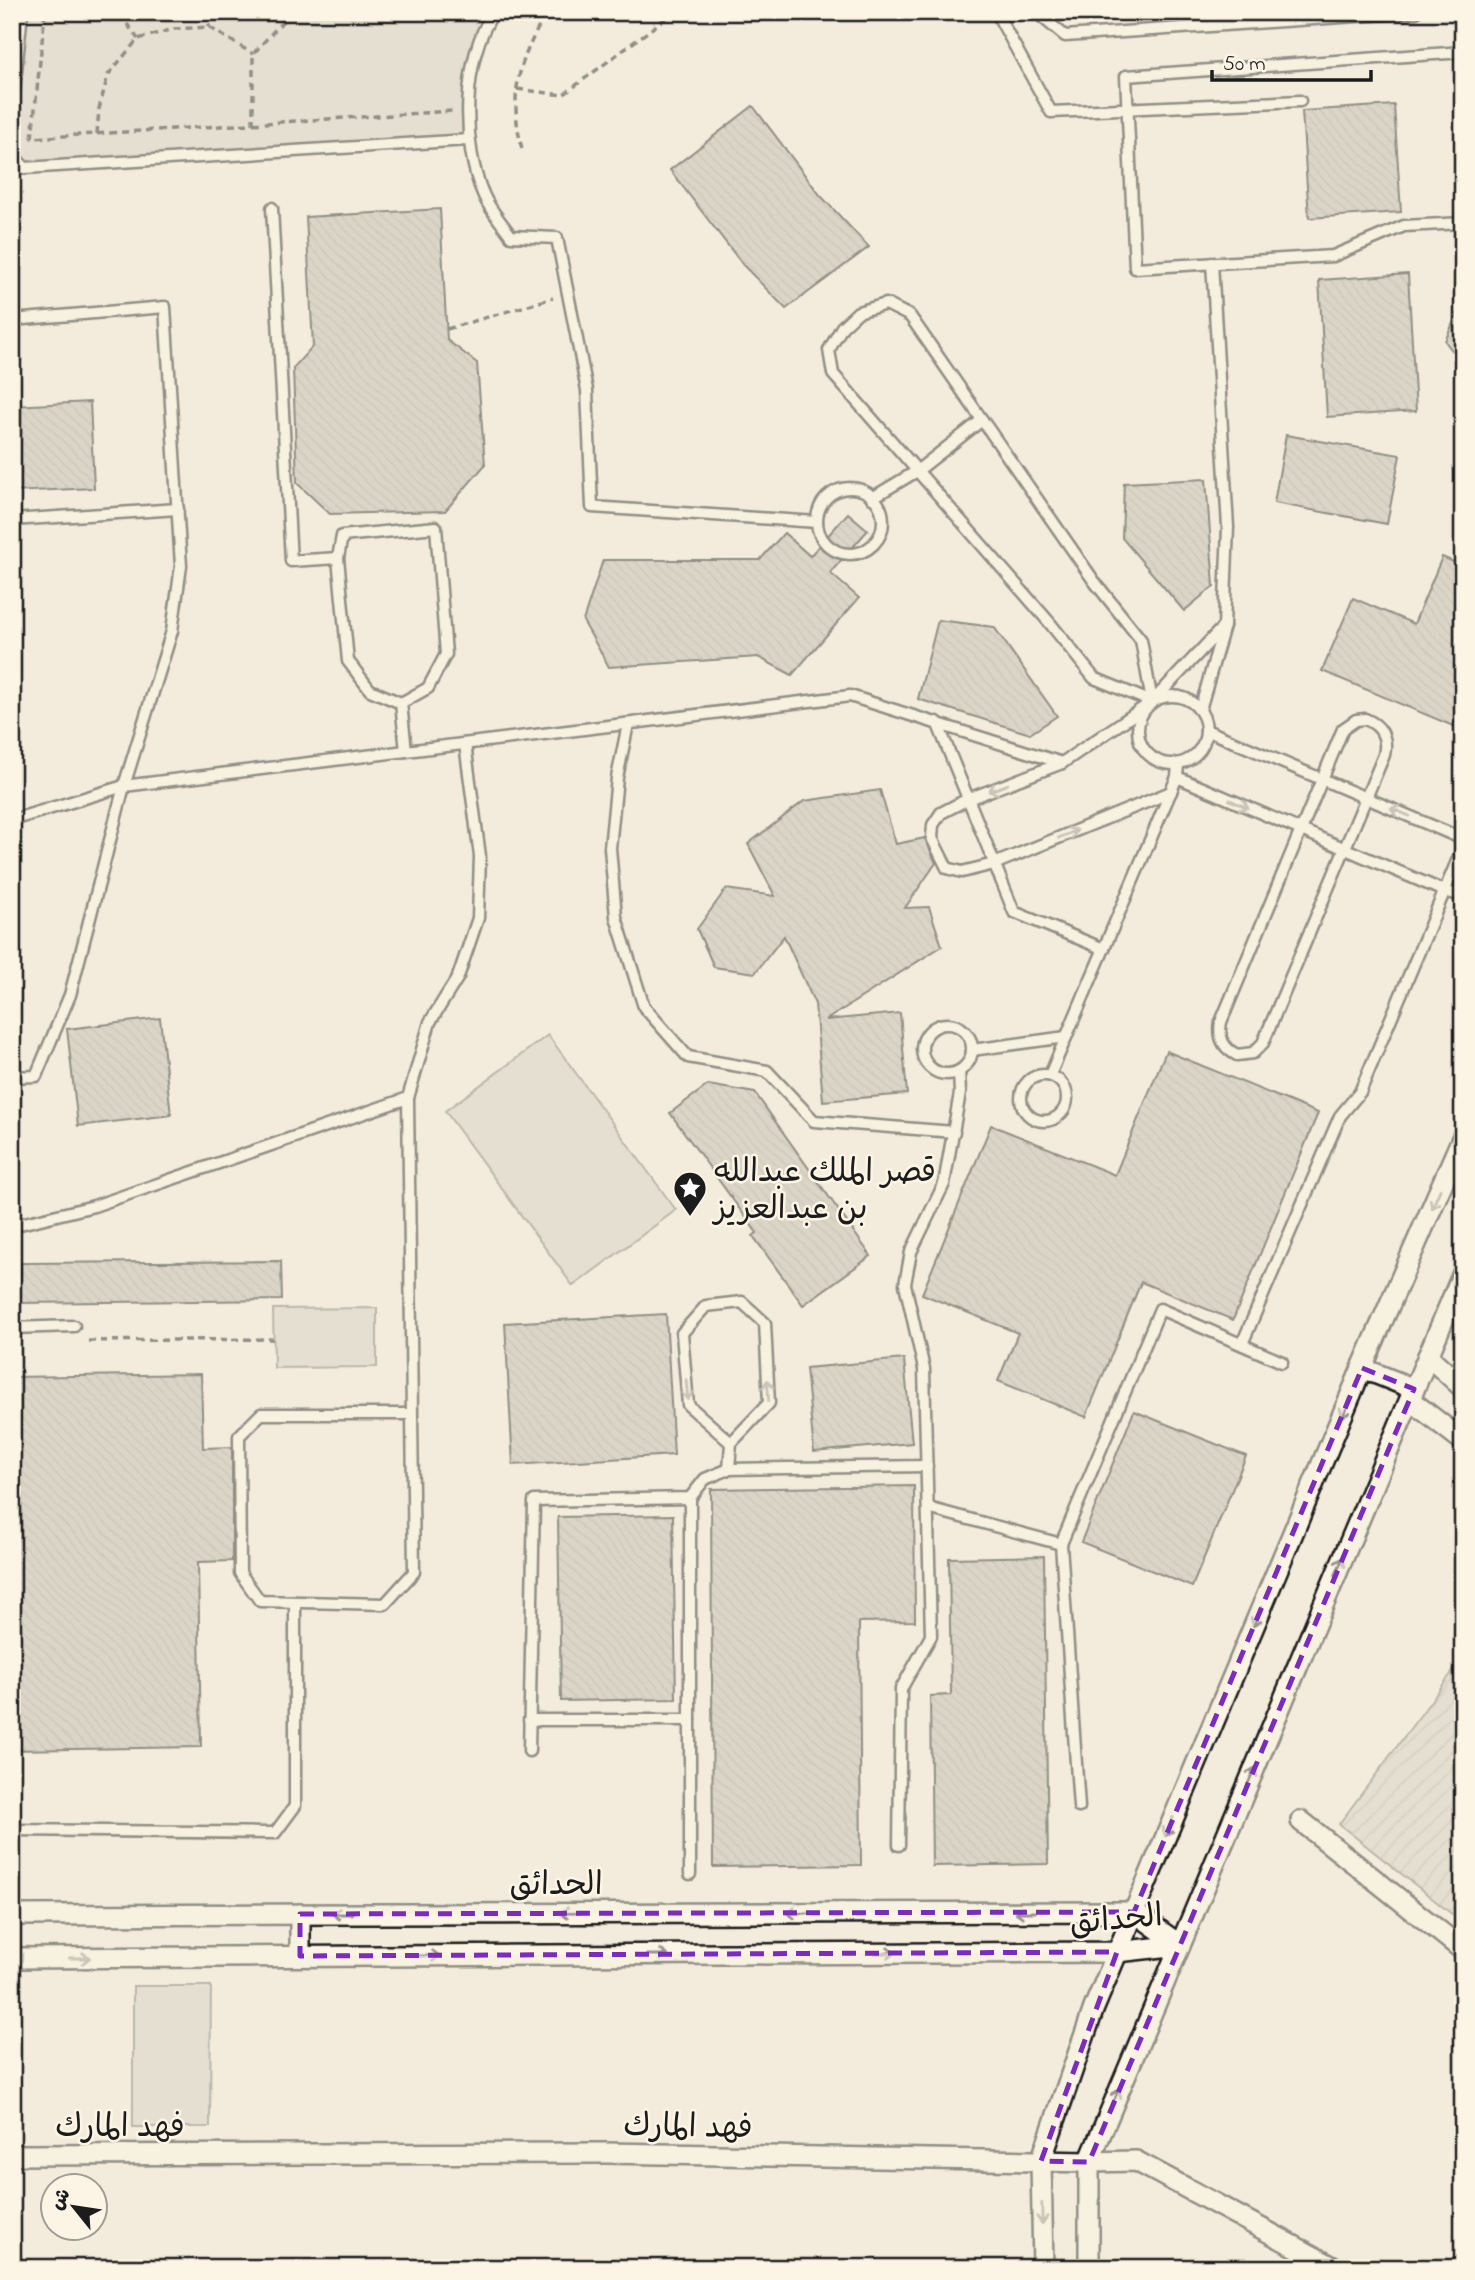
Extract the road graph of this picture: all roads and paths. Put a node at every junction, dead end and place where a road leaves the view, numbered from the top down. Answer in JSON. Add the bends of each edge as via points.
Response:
{"nodes":[{"id":1,"x":22,"y":12,"type":"edge"},
{"id":2,"x":45,"y":12,"type":"edge"},
{"id":3,"x":80,"y":12,"type":"edge"},
{"id":4,"x":209,"y":12,"type":"edge"},
{"id":5,"x":291,"y":12,"type":"edge"},
{"id":6,"x":494,"y":12,"type":"edge"},
{"id":7,"x":547,"y":12,"type":"edge"},
{"id":8,"x":674,"y":12,"type":"edge"},
{"id":9,"x":996,"y":12,"type":"edge"},
{"id":10,"x":1036,"y":12,"type":"edge"},
{"id":11,"x":1416,"y":12,"type":"edge"},
{"id":12,"x":120,"y":13,"type":"edge"},
{"id":13,"x":209,"y":27,"type":"junction"},
{"id":14,"x":138,"y":39,"type":"junction"},
{"id":15,"x":1463,"y":52,"type":"edge"},
{"id":16,"x":253,"y":54,"type":"junction"},
{"id":17,"x":517,"y":89,"type":"junction"},
{"id":18,"x":455,"y":100,"type":"dead end"},
{"id":19,"x":1300,"y":101,"type":"dead end"},
{"id":20,"x":1127,"y":108,"type":"junction"},
{"id":21,"x":12,"y":111,"type":"edge"},
{"id":22,"x":253,"y":124,"type":"junction"},
{"id":23,"x":97,"y":134,"type":"junction"},
{"id":24,"x":468,"y":140,"type":"junction"},
{"id":25,"x":522,"y":149,"type":"dead end"},
{"id":26,"x":12,"y":154,"type":"edge"},
{"id":27,"x":272,"y":208,"type":"dead end"},
{"id":28,"x":1463,"y":223,"type":"edge"},
{"id":29,"x":1212,"y":263,"type":"junction"},
{"id":30,"x":553,"y":298,"type":"dead end"},
{"id":31,"x":12,"y":320,"type":"edge"},
{"id":32,"x":447,"y":329,"type":"dead end"},
{"id":33,"x":982,"y":420,"type":"junction"},
{"id":34,"x":918,"y":471,"type":"junction"},
{"id":35,"x":873,"y":498,"type":"junction"},
{"id":36,"x":178,"y":509,"type":"junction"},
{"id":37,"x":12,"y":520,"type":"edge"},
{"id":38,"x":817,"y":522,"type":"junction"},
{"id":39,"x":338,"y":558,"type":"junction"},
{"id":40,"x":1224,"y":626,"type":"junction"},
{"id":41,"x":1152,"y":702,"type":"junction"},
{"id":42,"x":401,"y":703,"type":"junction"},
{"id":43,"x":1200,"y":710,"type":"junction"},
{"id":44,"x":937,"y":722,"type":"junction"},
{"id":45,"x":628,"y":724,"type":"junction"},
{"id":46,"x":1206,"y":730,"type":"junction"},
{"id":47,"x":465,"y":744,"type":"junction"},
{"id":48,"x":406,"y":751,"type":"junction"},
{"id":49,"x":1062,"y":763,"type":"junction"},
{"id":50,"x":1178,"y":764,"type":"junction"},
{"id":51,"x":1177,"y":777,"type":"junction"},
{"id":52,"x":1322,"y":779,"type":"junction"},
{"id":53,"x":124,"y":786,"type":"junction"},
{"id":54,"x":1171,"y":792,"type":"junction"},
{"id":55,"x":1366,"y":798,"type":"junction"},
{"id":56,"x":968,"y":799,"type":"junction"},
{"id":57,"x":12,"y":820,"type":"edge"},
{"id":58,"x":1300,"y":830,"type":"junction"},
{"id":59,"x":1463,"y":839,"type":"edge"},
{"id":60,"x":1463,"y":847,"type":"edge"},
{"id":61,"x":1345,"y":849,"type":"junction"},
{"id":62,"x":995,"y":864,"type":"junction"},
{"id":63,"x":1444,"y":891,"type":"junction"},
{"id":64,"x":1463,"y":896,"type":"edge"},
{"id":65,"x":1104,"y":949,"type":"junction"},
{"id":66,"x":1066,"y":1037,"type":"junction"},
{"id":67,"x":972,"y":1050,"type":"junction"},
{"id":68,"x":958,"y":1071,"type":"junction"},
{"id":69,"x":1050,"y":1075,"type":"junction"},
{"id":70,"x":12,"y":1077,"type":"edge"},
{"id":71,"x":408,"y":1098,"type":"junction"},
{"id":72,"x":954,"y":1132,"type":"junction"},
{"id":73,"x":1463,"y":1136,"type":"edge"},
{"id":74,"x":12,"y":1226,"type":"edge"},
{"id":75,"x":1463,"y":1273,"type":"edge"},
{"id":76,"x":74,"y":1326,"type":"dead end"},
{"id":77,"x":12,"y":1328,"type":"edge"},
{"id":78,"x":273,"y":1339,"type":"dead end"},
{"id":79,"x":88,"y":1341,"type":"dead end"},
{"id":80,"x":1242,"y":1344,"type":"junction"},
{"id":81,"x":1428,"y":1356,"type":"junction"},
{"id":82,"x":1282,"y":1362,"type":"dead end"},
{"id":83,"x":1362,"y":1368,"type":"junction"},
{"id":84,"x":1463,"y":1388,"type":"edge"},
{"id":85,"x":1412,"y":1394,"type":"junction"},
{"id":86,"x":412,"y":1414,"type":"junction"},
{"id":87,"x":1463,"y":1441,"type":"edge"},
{"id":88,"x":731,"y":1443,"type":"junction"},
{"id":89,"x":927,"y":1466,"type":"junction"},
{"id":90,"x":729,"y":1469,"type":"junction"},
{"id":91,"x":690,"y":1498,"type":"junction"},
{"id":92,"x":928,"y":1508,"type":"junction"},
{"id":93,"x":1061,"y":1544,"type":"junction"},
{"id":94,"x":295,"y":1602,"type":"junction"},
{"id":95,"x":529,"y":1720,"type":"junction"},
{"id":96,"x":690,"y":1720,"type":"junction"},
{"id":97,"x":529,"y":1751,"type":"dead end"},
{"id":98,"x":1079,"y":1807,"type":"dead end"},
{"id":99,"x":1301,"y":1821,"type":"dead end"},
{"id":100,"x":12,"y":1830,"type":"edge"},
{"id":101,"x":900,"y":1845,"type":"dead end"},
{"id":102,"x":690,"y":1874,"type":"dead end"},
{"id":103,"x":1134,"y":1912,"type":"junction"},
{"id":104,"x":300,"y":1914,"type":"junction"},
{"id":105,"x":12,"y":1915,"type":"edge"},
{"id":106,"x":1180,"y":1945,"type":"junction"},
{"id":107,"x":1463,"y":1950,"type":"edge"},
{"id":108,"x":1117,"y":1952,"type":"junction"},
{"id":109,"x":300,"y":1956,"type":"junction"},
{"id":110,"x":12,"y":1958,"type":"edge"},
{"id":111,"x":12,"y":2155,"type":"edge"},
{"id":112,"x":1041,"y":2161,"type":"junction"},
{"id":113,"x":1089,"y":2162,"type":"junction"},
{"id":114,"x":1043,"y":2268,"type":"edge"},
{"id":115,"x":1089,"y":2268,"type":"edge"},
{"id":116,"x":1335,"y":2268,"type":"edge"}],
"edges":[{"from":1,"to":21,"type":"lane"},
{"from":2,"to":23,"type":"path","via":[[32,138]]},
{"from":3,"to":12,"type":"path"},
{"from":4,"to":13,"type":"path"},
{"from":5,"to":16,"type":"path"},
{"from":6,"to":24,"type":"lane","via":[[470,74]]},
{"from":7,"to":17,"type":"path","via":[[524,55]]},
{"from":8,"to":17,"type":"path","via":[[563,95]]},
{"from":9,"to":20,"type":"lane","via":[[1051,112]]},
{"from":10,"to":11,"type":"lane","via":[[1065,36]]},
{"from":12,"to":14,"type":"path"},
{"from":13,"to":14,"type":"path","via":[[174,29]]},
{"from":13,"to":16,"type":"path"},
{"from":14,"to":23,"type":"path","via":[[108,75]]},
{"from":15,"to":20,"type":"lane","via":[[1126,76]]},
{"from":16,"to":22,"type":"path"},
{"from":17,"to":25,"type":"path","via":[[515,121]]},
{"from":18,"to":22,"type":"path","via":[[454,111]]},
{"from":19,"to":20,"type":"lane"},
{"from":20,"to":29,"type":"lane","via":[[1135,268]]},
{"from":22,"to":23,"type":"path"},
{"from":24,"to":26,"type":"lane","via":[[25,168]]},
{"from":24,"to":38,"type":"lane","via":[[484,196],[511,236],[557,239],[587,390],[592,507]]},
{"from":27,"to":39,"type":"lane","via":[[291,561]]},
{"from":28,"to":29,"type":"lane","via":[[1404,226],[1333,256]]},
{"from":29,"to":40,"type":"lane","via":[[1228,527]]},
{"from":30,"to":32,"type":"path"},
{"from":31,"to":36,"type":"lane","via":[[164,307]]},
{"from":33,"to":34,"type":"lane"},
{"from":33,"to":34,"type":"lane","via":[[910,316],[886,304],[859,312],[842,327],[830,350],[833,374]]},
{"from":33,"to":41,"type":"lane","via":[[1094,581],[1141,640]]},
{"from":34,"to":35,"type":"lane"},
{"from":34,"to":41,"type":"lane","via":[[1094,678]]},
{"from":35,"to":38,"type":"lane","via":[[863,491],[842,489],[818,511]]},
{"from":35,"to":38,"type":"lane","via":[[882,527],[863,551],[832,550]]},
{"from":36,"to":37,"type":"lane"},
{"from":36,"to":53,"type":"lane","via":[[181,566],[172,631]]},
{"from":39,"to":42,"type":"lane","via":[[348,661],[370,690]]},
{"from":39,"to":42,"type":"lane","via":[[342,536],[436,527],[446,654],[428,688]]},
{"from":40,"to":41,"type":"lane"},
{"from":40,"to":43,"type":"lane"},
{"from":41,"to":43,"type":"lane","via":[[1183,697]]},
{"from":41,"to":49,"type":"lane"},
{"from":41,"to":50,"type":"lane","via":[[1140,719],[1140,741],[1155,760]]},
{"from":42,"to":48,"type":"lane"},
{"from":43,"to":46,"type":"lane"},
{"from":44,"to":45,"type":"lane","via":[[850,696]]},
{"from":44,"to":49,"type":"lane"},
{"from":44,"to":56,"type":"lane"},
{"from":45,"to":47,"type":"lane"},
{"from":45,"to":72,"type":"lane","via":[[610,848],[616,917],[644,1007],[688,1057],[767,1071],[814,1121]]},
{"from":46,"to":50,"type":"lane","via":[[1198,752]]},
{"from":46,"to":52,"type":"lane"},
{"from":47,"to":48,"type":"lane"},
{"from":47,"to":71,"type":"lane","via":[[480,856],[478,918],[458,977],[430,1022]]},
{"from":48,"to":53,"type":"lane"},
{"from":49,"to":56,"type":"lane","one_way":true},
{"from":50,"to":51,"type":"lane"},
{"from":51,"to":54,"type":"lane"},
{"from":51,"to":58,"type":"lane","one_way":true},
{"from":52,"to":55,"type":"lane"},
{"from":52,"to":55,"type":"lane","via":[[1343,729],[1356,720],[1377,723],[1386,747]]},
{"from":52,"to":58,"type":"lane"},
{"from":53,"to":57,"type":"lane"},
{"from":53,"to":70,"type":"lane","via":[[70,995],[36,1076]]},
{"from":62,"to":54,"type":"lane","one_way":true},
{"from":54,"to":65,"type":"lane"},
{"from":59,"to":55,"type":"lane","one_way":true},
{"from":55,"to":61,"type":"lane"},
{"from":56,"to":62,"type":"lane"},
{"from":56,"to":62,"type":"lane","via":[[941,813],[932,838],[947,868],[954,871]]},
{"from":58,"to":61,"type":"lane"},
{"from":58,"to":61,"type":"lane","via":[[1221,1022],[1220,1039],[1237,1055],[1253,1053],[1263,1043]]},
{"from":60,"to":63,"type":"lane"},
{"from":61,"to":63,"type":"lane"},
{"from":62,"to":65,"type":"lane","via":[[1014,912]]},
{"from":63,"to":64,"type":"lane"},
{"from":63,"to":80,"type":"lane","via":[[1360,1091],[1340,1116]]},
{"from":65,"to":66,"type":"lane"},
{"from":66,"to":67,"type":"lane"},
{"from":66,"to":69,"type":"lane"},
{"from":67,"to":68,"type":"lane","via":[[966,1066]]},
{"from":67,"to":68,"type":"lane","via":[[968,1035],[956,1026],[940,1025],[927,1034],[922,1048],[927,1065],[942,1074]]},
{"from":68,"to":72,"type":"lane"},
{"from":69,"to":69,"type":"lane","via":[[1029,1080],[1021,1094],[1028,1115],[1041,1122],[1063,1113],[1068,1098],[1063,1084]]},
{"from":71,"to":74,"type":"lane","via":[[94,1206]]},
{"from":71,"to":86,"type":"lane"},
{"from":72,"to":89,"type":"lane","via":[[944,1184],[911,1252],[905,1284],[924,1369]]},
{"from":73,"to":83,"type":"street","one_way":true},
{"from":75,"to":81,"type":"street"},
{"from":76,"to":77,"type":"lane"},
{"from":78,"to":79,"type":"path"},
{"from":80,"to":82,"type":"lane"},
{"from":80,"to":93,"type":"lane","via":[[1160,1309]]},
{"from":81,"to":84,"type":"street"},
{"from":81,"to":85,"type":"street"},
{"from":83,"to":85,"type":"street"},
{"from":83,"to":103,"type":"street","one_way":true},
{"from":85,"to":87,"type":"street"},
{"from":106,"to":85,"type":"street","one_way":true},
{"from":86,"to":94,"type":"lane","via":[[414,1572],[385,1604]]},
{"from":86,"to":94,"type":"lane","via":[[261,1413],[239,1436],[240,1573],[261,1601]]},
{"from":88,"to":88,"type":"lane","one_way":true,"via":[[769,1403],[765,1323],[742,1302],[706,1306],[682,1333],[688,1405]]},
{"from":88,"to":90,"type":"lane"},
{"from":89,"to":90,"type":"lane"},
{"from":89,"to":92,"type":"lane"},
{"from":90,"to":91,"type":"lane","via":[[705,1479]]},
{"from":91,"to":95,"type":"lane","via":[[534,1501]]},
{"from":91,"to":96,"type":"lane"},
{"from":92,"to":93,"type":"lane"},
{"from":92,"to":101,"type":"lane","via":[[931,1636],[901,1689]]},
{"from":93,"to":98,"type":"lane"},
{"from":94,"to":100,"type":"lane","via":[[295,1806],[275,1833]]},
{"from":95,"to":96,"type":"lane"},
{"from":95,"to":97,"type":"lane"},
{"from":96,"to":102,"type":"lane"},
{"from":99,"to":107,"type":"street"},
{"from":103,"to":104,"type":"street","name":"الحدائق","one_way":true},
{"from":103,"to":106,"type":"street","name":"الحدائق"},
{"from":103,"to":108,"type":"street"},
{"from":104,"to":105,"type":"street","name":"الحدائق"},
{"from":104,"to":109,"type":"street"},
{"from":106,"to":108,"type":"street","name":"الحدائق"},
{"from":113,"to":106,"type":"street","one_way":true},
{"from":109,"to":108,"type":"street","name":"الحدائق","one_way":true},
{"from":108,"to":112,"type":"street"},
{"from":110,"to":109,"type":"street","name":"الحدائق","one_way":true},
{"from":111,"to":112,"type":"street","name":"فهد المارك","via":[[606,2153]]},
{"from":112,"to":113,"type":"street","name":"فهد المارك"},
{"from":112,"to":114,"type":"street","one_way":true},
{"from":113,"to":115,"type":"street"},
{"from":113,"to":116,"type":"street","name":"فهد المارك","via":[[1136,2161]]}]}
